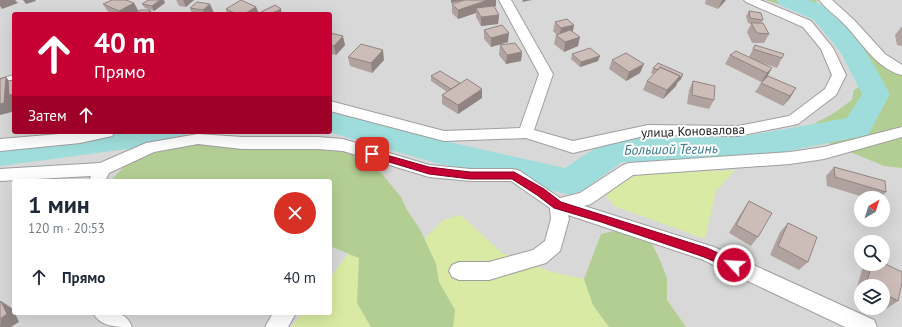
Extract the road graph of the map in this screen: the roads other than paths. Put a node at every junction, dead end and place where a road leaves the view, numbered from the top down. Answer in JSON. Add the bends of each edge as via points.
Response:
{"nodes":[{"id":1,"x":505,"y":0,"type":"edge"},
{"id":2,"x":750,"y":0,"type":"edge"},
{"id":3,"x":825,"y":0,"type":"edge"},
{"id":4,"x":902,"y":71,"type":"edge"},
{"id":5,"x":12,"y":80,"type":"edge"},
{"id":6,"x":0,"y":83,"type":"edge"},
{"id":7,"x":332,"y":106,"type":"edge"},
{"id":8,"x":902,"y":132,"type":"edge"},
{"id":9,"x":526,"y":133,"type":"junction"},
{"id":10,"x":98,"y":134,"type":"edge"},
{"id":11,"x":0,"y":146,"type":"edge"},
{"id":12,"x":0,"y":175,"type":"edge"},
{"id":13,"x":100,"y":175,"type":"edge"},
{"id":14,"x":558,"y":205,"type":"junction"},
{"id":15,"x":459,"y":271,"type":"dead end"},
{"id":16,"x":106,"y":315,"type":"edge"},
{"id":17,"x":284,"y":315,"type":"edge"},
{"id":18,"x":122,"y":327,"type":"edge"},
{"id":19,"x":274,"y":327,"type":"edge"},
{"id":20,"x":867,"y":327,"type":"edge"}],
"edges":[{"from":1,"to":9,"type":"street","via":[[546,74]]},
{"from":2,"to":9,"type":"street","name":"улица Коновалова","via":[[807,24],[827,48],[839,75],[832,92],[793,120],[738,131],[648,130],[573,147]]},
{"from":3,"to":4,"type":"street","via":[[850,22],[880,57]]},
{"from":5,"to":6,"type":"street"},
{"from":7,"to":9,"type":"street","name":"улица Коновалова","via":[[444,136]]},
{"from":8,"to":14,"type":"street","via":[[824,153],[790,158],[629,169],[585,199]]},
{"from":10,"to":11,"type":"street"},
{"from":12,"to":13,"type":"street"},
{"from":13,"to":14,"type":"street","via":[[151,147],[198,139],[242,143],[318,143],[343,145],[429,171],[470,175],[514,175]]},
{"from":14,"to":15,"type":"street","via":[[560,219],[553,245],[539,257],[489,271]]},
{"from":14,"to":20,"type":"street","via":[[707,253]]},
{"from":16,"to":18,"type":"street"},
{"from":17,"to":19,"type":"street"}]}
